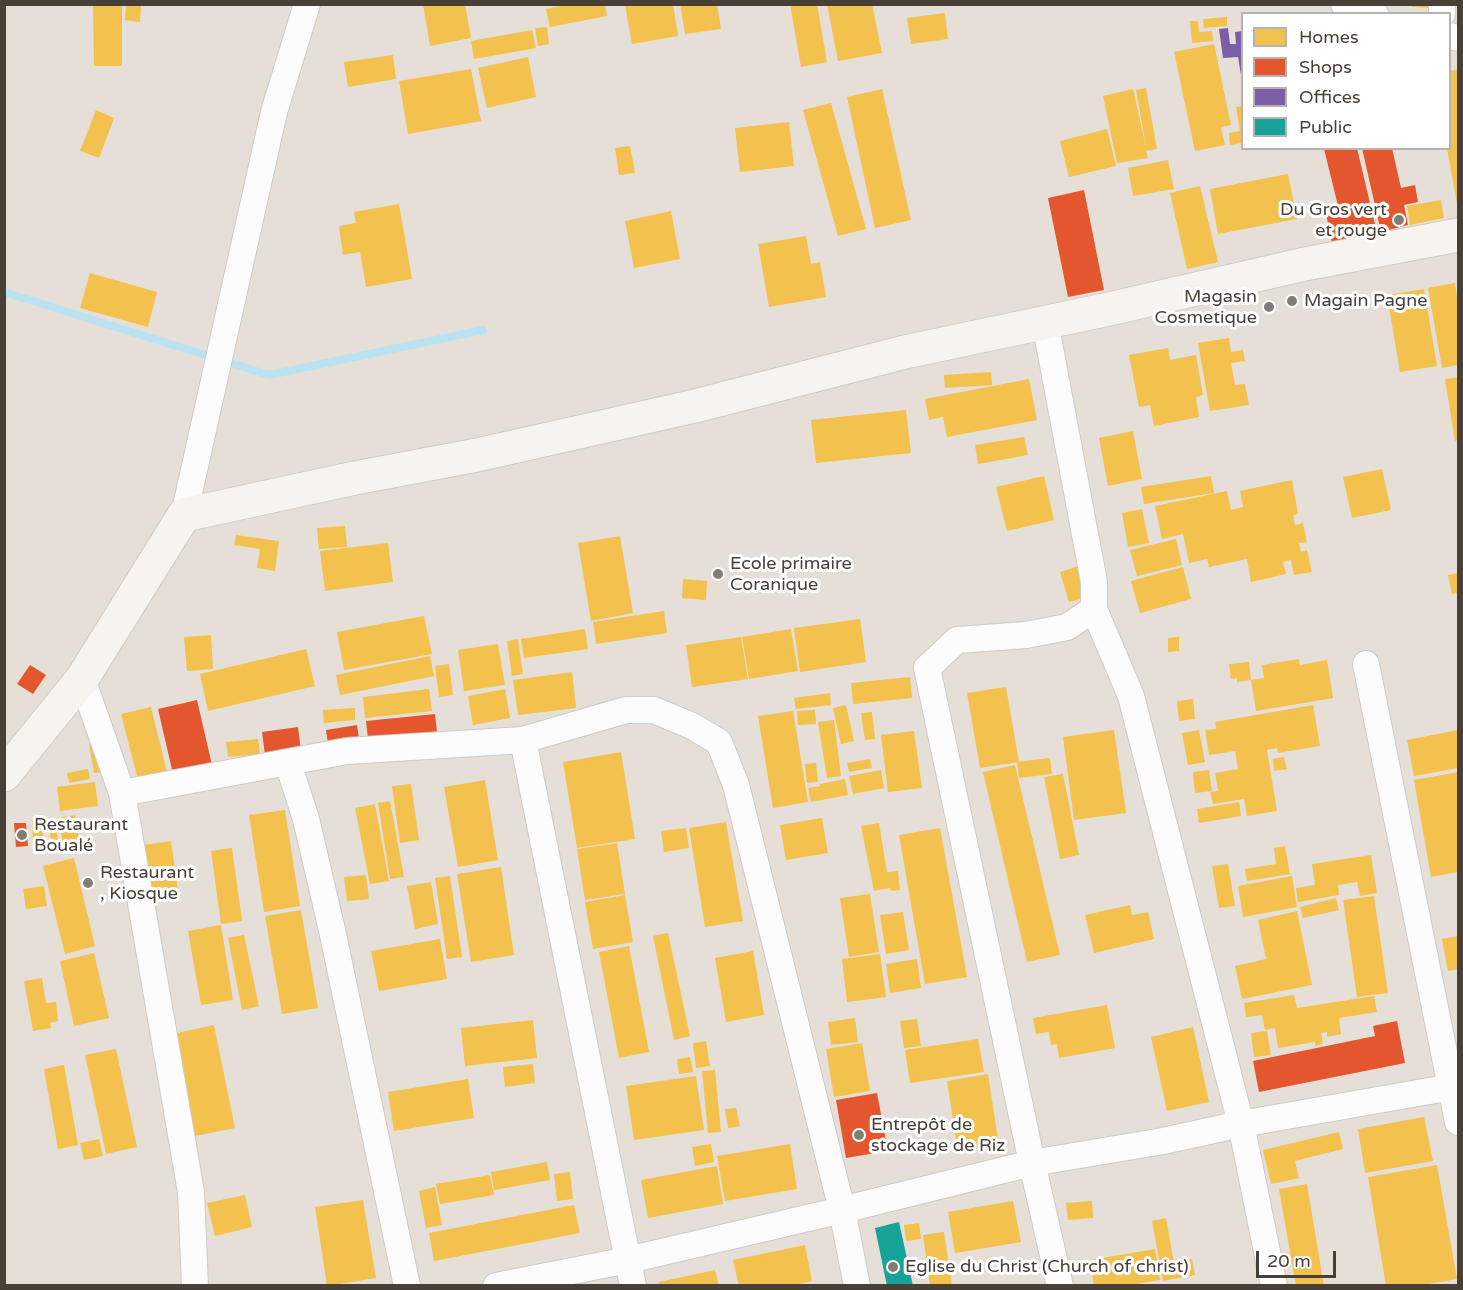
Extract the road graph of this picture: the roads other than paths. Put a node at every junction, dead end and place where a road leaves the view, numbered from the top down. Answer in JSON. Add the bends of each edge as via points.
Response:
{"nodes":[{"id":1,"x":307,"y":4,"type":"edge"},
{"id":2,"x":1344,"y":4,"type":"edge"},
{"id":3,"x":1369,"y":12,"type":"edge"},
{"id":4,"x":1458,"y":235,"type":"edge"},
{"id":5,"x":1045,"y":322,"type":"junction"},
{"id":6,"x":184,"y":516,"type":"junction"},
{"id":7,"x":1094,"y":609,"type":"junction"},
{"id":8,"x":1366,"y":664,"type":"dead end"},
{"id":9,"x":82,"y":679,"type":"junction"},
{"id":10,"x":523,"y":740,"type":"junction"},
{"id":11,"x":288,"y":763,"type":"junction"},
{"id":12,"x":4,"y":775,"type":"edge"},
{"id":13,"x":122,"y":793,"type":"junction"},
{"id":14,"x":1456,"y":1087,"type":"edge"},
{"id":15,"x":1458,"y":1122,"type":"edge"},
{"id":16,"x":1241,"y":1124,"type":"junction"},
{"id":17,"x":1032,"y":1163,"type":"junction"},
{"id":18,"x":842,"y":1210,"type":"junction"},
{"id":19,"x":628,"y":1260,"type":"junction"},
{"id":20,"x":195,"y":1286,"type":"edge"},
{"id":21,"x":407,"y":1286,"type":"edge"},
{"id":22,"x":496,"y":1286,"type":"edge"},
{"id":23,"x":633,"y":1286,"type":"edge"},
{"id":24,"x":857,"y":1286,"type":"edge"},
{"id":25,"x":1060,"y":1286,"type":"edge"},
{"id":26,"x":1274,"y":1286,"type":"edge"}],
"edges":[{"from":1,"to":6,"type":"street","via":[[274,112]]},
{"from":2,"to":3,"type":"street"},
{"from":4,"to":5,"type":"main road","via":[[1305,264]]},
{"from":5,"to":6,"type":"main road","via":[[905,352],[695,406]]},
{"from":5,"to":7,"type":"street","via":[[1094,582]]},
{"from":6,"to":9,"type":"main road"},
{"from":7,"to":16,"type":"street","via":[[1131,696]]},
{"from":7,"to":17,"type":"street","via":[[1067,627],[1026,635],[957,640],[927,668]]},
{"from":8,"to":14,"type":"street"},
{"from":9,"to":12,"type":"main road"},
{"from":9,"to":13,"type":"street"},
{"from":10,"to":11,"type":"street","via":[[347,751]]},
{"from":10,"to":18,"type":"street","via":[[626,710],[654,710],[719,742],[736,785]]},
{"from":10,"to":19,"type":"street"},
{"from":11,"to":13,"type":"street"},
{"from":11,"to":21,"type":"street","via":[[306,819],[332,930]]},
{"from":13,"to":20,"type":"street","via":[[191,1192]]},
{"from":14,"to":15,"type":"street"},
{"from":14,"to":16,"type":"street"},
{"from":16,"to":17,"type":"street"},
{"from":16,"to":26,"type":"street"},
{"from":17,"to":18,"type":"street"},
{"from":17,"to":25,"type":"street"},
{"from":18,"to":19,"type":"street"},
{"from":18,"to":24,"type":"street"},
{"from":19,"to":22,"type":"street"},
{"from":19,"to":23,"type":"street"}]}
